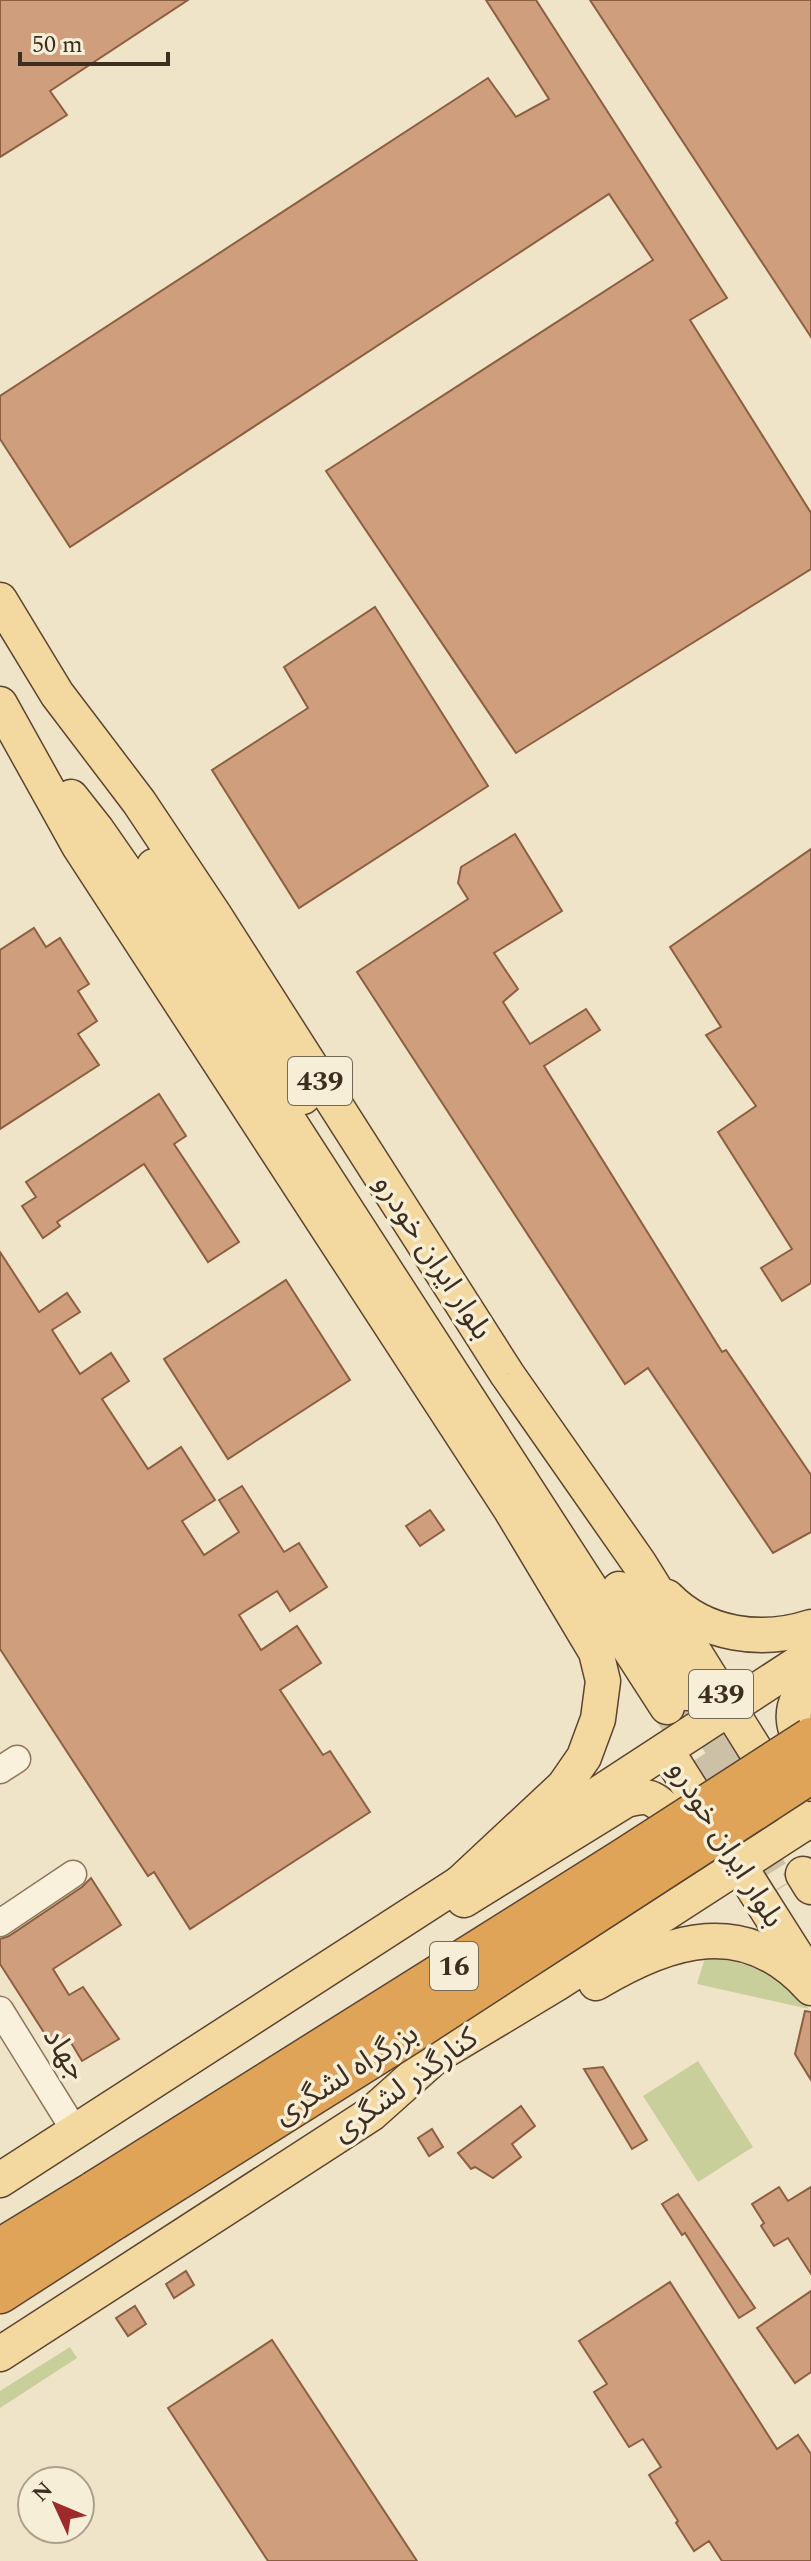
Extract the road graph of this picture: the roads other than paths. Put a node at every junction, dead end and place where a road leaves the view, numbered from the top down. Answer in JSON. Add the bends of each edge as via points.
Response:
{"nodes":[{"id":1,"x":0,"y":600,"type":"edge"},
{"id":2,"x":57,"y":694,"type":"junction"},
{"id":3,"x":4,"y":711,"type":"edge"},
{"id":4,"x":272,"y":1071,"type":"junction"},
{"id":5,"x":639,"y":1563,"type":"junction"},
{"id":6,"x":811,"y":1627,"type":"edge"},
{"id":7,"x":811,"y":1655,"type":"edge"},
{"id":8,"x":811,"y":1682,"type":"edge"},
{"id":9,"x":677,"y":1700,"type":"tunnel mouth"},
{"id":10,"x":731,"y":1709,"type":"junction"},
{"id":11,"x":811,"y":1738,"type":"edge"},
{"id":12,"x":666,"y":1750,"type":"junction"},
{"id":13,"x":811,"y":1755,"type":"edge"},
{"id":14,"x":811,"y":1773,"type":"edge"},
{"id":15,"x":806,"y":1822,"type":"edge"},
{"id":16,"x":739,"y":1865,"type":"junction"},
{"id":17,"x":73,"y":1874,"type":"dead end"},
{"id":18,"x":460,"y":1883,"type":"junction"},
{"id":19,"x":798,"y":1883,"type":"tunnel mouth"},
{"id":20,"x":0,"y":1923,"type":"edge"},
{"id":21,"x":811,"y":1935,"type":"edge"},
{"id":22,"x":361,"y":1947,"type":"junction"},
{"id":23,"x":811,"y":1980,"type":"edge"},
{"id":24,"x":811,"y":1988,"type":"edge"},
{"id":25,"x":0,"y":2010,"type":"edge"},
{"id":26,"x":436,"y":2056,"type":"junction"},
{"id":27,"x":371,"y":2114,"type":"junction"},
{"id":28,"x":75,"y":2131,"type":"junction"},
{"id":29,"x":0,"y":2180,"type":"edge"},
{"id":30,"x":104,"y":2206,"type":"junction"},
{"id":31,"x":0,"y":2249,"type":"edge"},
{"id":32,"x":0,"y":2293,"type":"edge"},
{"id":33,"x":0,"y":2354,"type":"edge"}],
"edges":[{"from":1,"to":2,"type":"main road","name":"بلوار ایران خودرو","number":"439"},
{"from":2,"to":4,"type":"main road","name":"بلوار ایران خودرو"},
{"from":2,"to":5,"type":"main road","name":"بلوار ایران خودرو","number":"439","via":[[139,802],[507,1374]]},
{"from":3,"to":4,"type":"main road","name":"بلوار ایران خودرو"},
{"from":3,"to":18,"type":"main road","name":"بلوار ایران خودرو","number":"439","via":[[79,846],[596,1652],[603,1681],[598,1719],[584,1757],[564,1786]]},
{"from":4,"to":9,"type":"main road","name":"بلوار ایران خودرو","number":"439"},
{"from":5,"to":6,"type":"main road","via":[[670,1601],[726,1632],[764,1637]]},
{"from":5,"to":10,"type":"main road","name":"بلوار ایران خودرو","number":"439"},
{"from":7,"to":10,"type":"main road"},
{"from":8,"to":13,"type":"main road","via":[[793,1710],[798,1737]]},
{"from":10,"to":12,"type":"main road"},
{"from":10,"to":15,"type":"main road","name":"بلوار ایران خودرو","number":"439"},
{"from":11,"to":30,"type":"highway","name":"بزرگراه لشگری","number":"16","bridge":true},
{"from":12,"to":16,"type":"main road","name":"بلوار ایران خودرو","number":"439"},
{"from":12,"to":18,"type":"main road"},
{"from":14,"to":30,"type":"highway","name":"بزرگراه لشگری","number":"16","bridge":true,"via":[[395,2043]]},
{"from":15,"to":16,"type":"main road","name":"کنارگذر لشگری"},
{"from":16,"to":23,"type":"main road","name":"بلوار ایران خودرو","number":"439"},
{"from":16,"to":26,"type":"main road","name":"کنارگذر لشگری"},
{"from":17,"to":20,"type":"street"},
{"from":18,"to":22,"type":"main road"},
{"from":19,"to":21,"type":"main road","name":"بلوار ایران خودرو"},
{"from":22,"to":26,"type":"main road","via":[[441,1915],[626,1800],[653,1799],[665,1811],[684,1845],[684,1860],[668,1883],[495,2000]]},
{"from":22,"to":28,"type":"main road"},
{"from":24,"to":27,"type":"main road","via":[[785,1963],[764,1952],[713,1941],[683,1943],[625,1966]]},
{"from":25,"to":28,"type":"street","name":"جهاد"},
{"from":26,"to":27,"type":"main road","name":"کنارگذر لشگری"},
{"from":27,"to":33,"type":"main road","name":"کنارگذر لشگری"},
{"from":28,"to":29,"type":"main road"},
{"from":30,"to":31,"type":"highway","name":"بزرگراه لشگری","number":"16"},
{"from":30,"to":32,"type":"highway","name":"بزرگراه لشگری","number":"16"}]}
